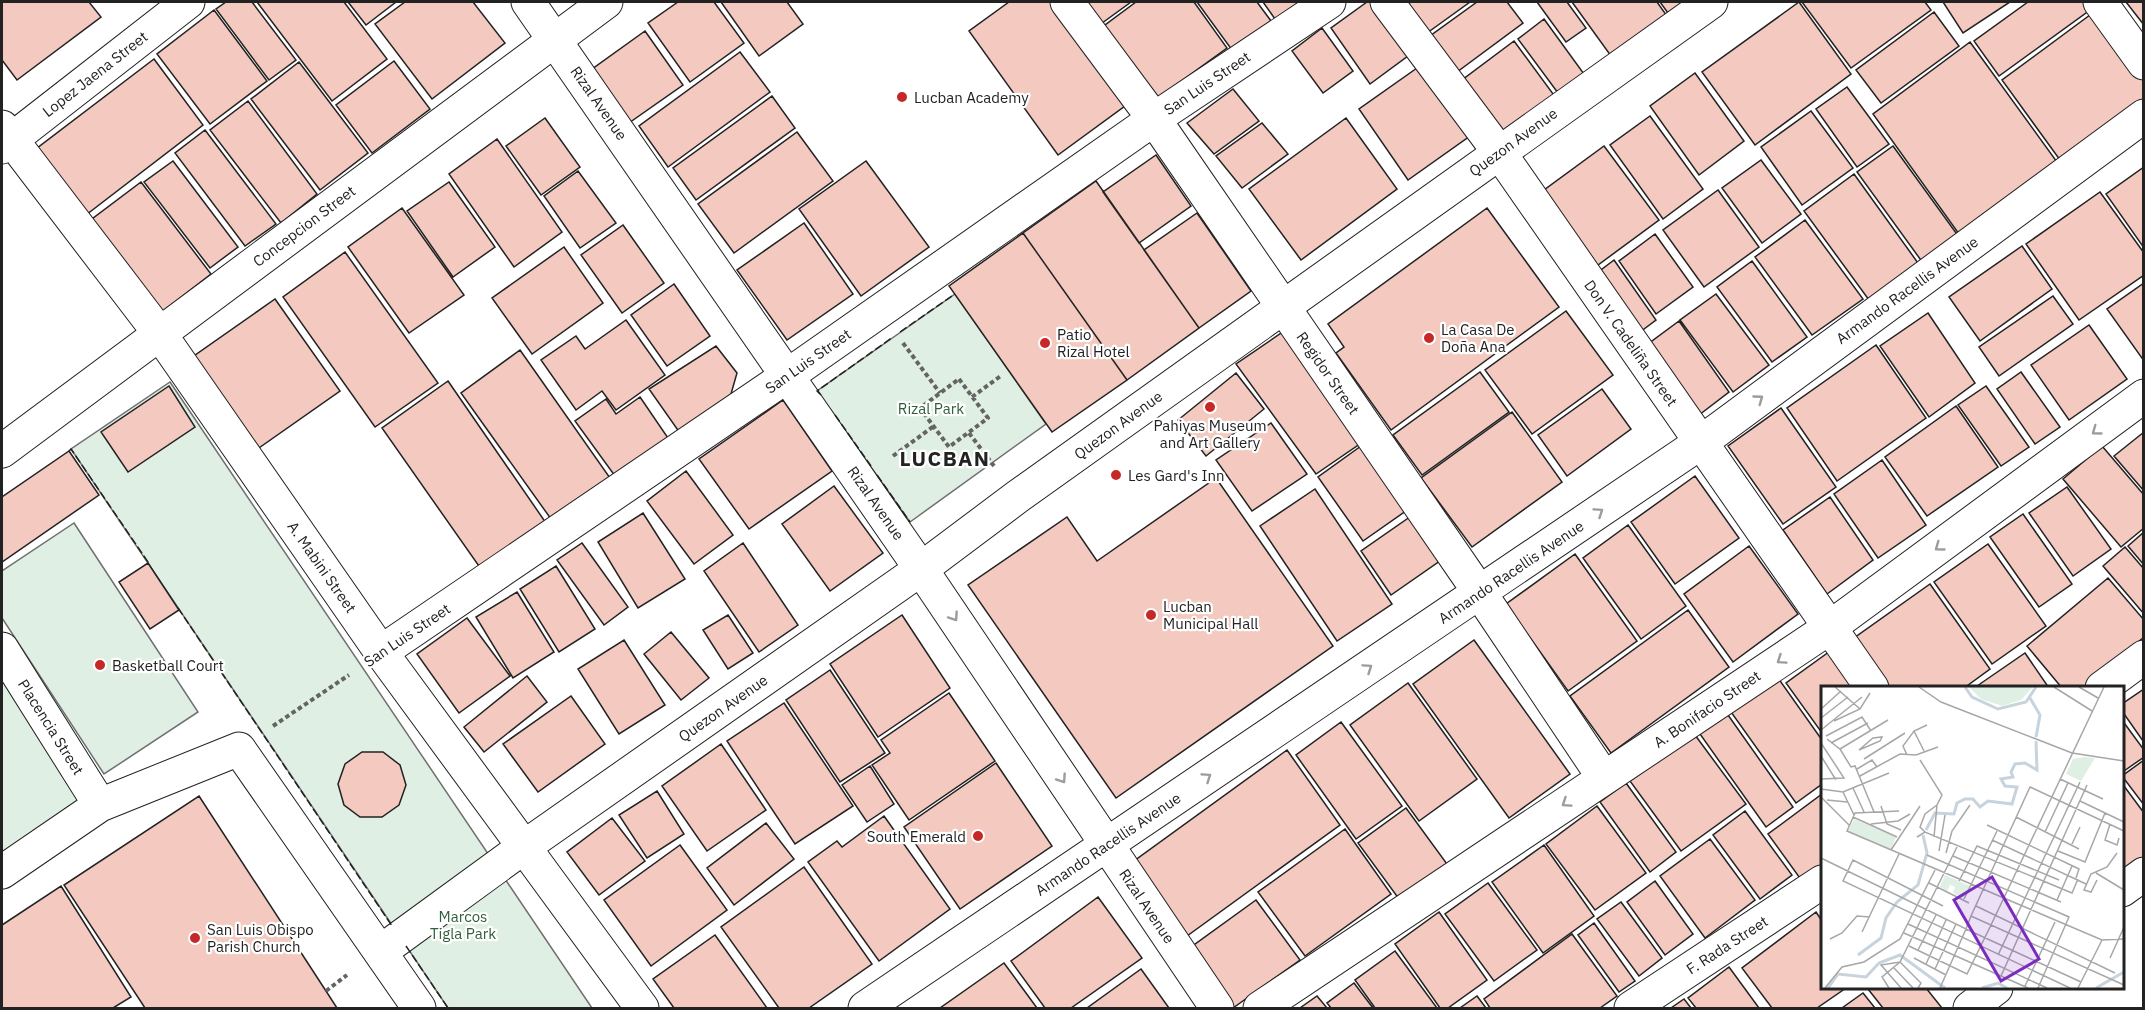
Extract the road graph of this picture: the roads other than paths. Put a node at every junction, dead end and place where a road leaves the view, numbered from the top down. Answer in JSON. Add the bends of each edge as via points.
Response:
{"nodes":[{"id":1,"x":188,"y":2,"type":"edge"},
{"id":2,"x":528,"y":2,"type":"edge"},
{"id":3,"x":606,"y":2,"type":"edge"},
{"id":4,"x":1067,"y":2,"type":"edge"},
{"id":5,"x":1329,"y":2,"type":"edge"},
{"id":6,"x":1387,"y":2,"type":"edge"},
{"id":7,"x":1711,"y":2,"type":"edge"},
{"id":8,"x":2100,"y":2,"type":"edge"},
{"id":9,"x":554,"y":39,"type":"junction"},
{"id":10,"x":2144,"y":63,"type":"edge"},
{"id":11,"x":2144,"y":116,"type":"edge"},
{"id":12,"x":1154,"y":119,"type":"junction"},
{"id":13,"x":5,"y":138,"type":"edge"},
{"id":14,"x":1499,"y":152,"type":"junction"},
{"id":15,"x":1283,"y":307,"type":"junction"},
{"id":16,"x":160,"y":334,"type":"junction"},
{"id":17,"x":787,"y":376,"type":"junction"},
{"id":18,"x":2144,"y":396,"type":"edge"},
{"id":19,"x":1700,"y":443,"type":"junction"},
{"id":20,"x":2,"y":451,"type":"edge"},
{"id":21,"x":921,"y":569,"type":"junction"},
{"id":22,"x":1480,"y":593,"type":"junction"},
{"id":23,"x":1829,"y":628,"type":"junction"},
{"id":24,"x":2,"y":649,"type":"edge"},
{"id":25,"x":381,"y":652,"type":"junction"},
{"id":26,"x":2144,"y":657,"type":"edge"},
{"id":27,"x":1871,"y":686,"type":"edge"},
{"id":28,"x":2103,"y":686,"type":"edge"},
{"id":29,"x":1604,"y":778,"type":"junction"},
{"id":30,"x":100,"y":805,"type":"junction"},
{"id":31,"x":1106,"y":845,"type":"junction"},
{"id":32,"x":524,"y":848,"type":"junction"},
{"id":33,"x":2,"y":872,"type":"edge"},
{"id":34,"x":2144,"y":874,"type":"edge"},
{"id":35,"x":1821,"y":883,"type":"edge"},
{"id":36,"x":2124,"y":889,"type":"edge"},
{"id":37,"x":380,"y":952,"type":"junction"},
{"id":38,"x":1994,"y":989,"type":"edge"},
{"id":39,"x":419,"y":1008,"type":"edge"},
{"id":40,"x":642,"y":1008,"type":"edge"},
{"id":41,"x":865,"y":1008,"type":"edge"},
{"id":42,"x":1216,"y":1008,"type":"edge"},
{"id":43,"x":1260,"y":1008,"type":"edge"},
{"id":44,"x":1631,"y":1008,"type":"edge"},
{"id":45,"x":1970,"y":1008,"type":"edge"}],
"edges":[{"from":1,"to":13,"type":"street","name":"Lopez Jaena Street"},
{"from":2,"to":9,"type":"street","name":"Rizal Avenue"},
{"from":3,"to":9,"type":"street","name":"Concepcion Street"},
{"from":4,"to":12,"type":"street","name":"Regidor Street"},
{"from":5,"to":12,"type":"street","name":"San Luis Street"},
{"from":6,"to":14,"type":"street","name":"Don V. Cadeliña Street"},
{"from":7,"to":14,"type":"street","name":"Quezon Avenue"},
{"from":8,"to":10,"type":"street"},
{"from":9,"to":16,"type":"street","name":"Concepcion Street"},
{"from":9,"to":17,"type":"street","name":"Rizal Avenue"},
{"from":19,"to":11,"type":"street","name":"Armando Racellis Avenue","one_way":true},
{"from":12,"to":15,"type":"street","name":"Regidor Street"},
{"from":12,"to":17,"type":"street","name":"San Luis Street"},
{"from":13,"to":16,"type":"street","name":"A. Mabini Street"},
{"from":14,"to":15,"type":"street","name":"Quezon Avenue"},
{"from":14,"to":19,"type":"street","name":"Don V. Cadeliña Street"},
{"from":15,"to":21,"type":"street","name":"Quezon Avenue"},
{"from":15,"to":22,"type":"street","name":"Regidor Street"},
{"from":16,"to":20,"type":"street","name":"Concepcion Street"},
{"from":16,"to":25,"type":"street","name":"A. Mabini Street"},
{"from":17,"to":21,"type":"street","name":"Rizal Avenue"},
{"from":17,"to":25,"type":"street","name":"San Luis Street"},
{"from":18,"to":23,"type":"street","name":"A. Bonifacio Street","one_way":true},
{"from":22,"to":19,"type":"street","name":"Armando Racellis Avenue","one_way":true},
{"from":19,"to":23,"type":"street","name":"Don V. Cadeliña Street"},
{"from":21,"to":31,"type":"street","name":"Rizal Avenue","one_way":true},
{"from":21,"to":32,"type":"street","name":"Quezon Avenue"},
{"from":22,"to":29,"type":"street","name":"Regidor Street"},
{"from":31,"to":22,"type":"street","name":"Armando Racellis Avenue","one_way":true},
{"from":23,"to":27,"type":"street","name":"Don V. Cadeliña Street"},
{"from":23,"to":29,"type":"street","name":"A. Bonifacio Street","one_way":true},
{"from":24,"to":30,"type":"street","name":"Placencia Street"},
{"from":25,"to":32,"type":"street","name":"A. Mabini Street"},
{"from":26,"to":28,"type":"street"},
{"from":29,"to":43,"type":"street","name":"A. Bonifacio Street","one_way":true},
{"from":30,"to":33,"type":"street"},
{"from":30,"to":37,"type":"street","via":[[239,749]]},
{"from":31,"to":41,"type":"street","name":"Armando Racellis Avenue"},
{"from":31,"to":42,"type":"street","name":"Rizal Avenue"},
{"from":32,"to":37,"type":"street","name":"Quezon Avenue"},
{"from":32,"to":40,"type":"street","name":"A. Mabini Street"},
{"from":34,"to":36,"type":"street"},
{"from":35,"to":44,"type":"street","name":"F. Rada Street"},
{"from":37,"to":39,"type":"street"},
{"from":38,"to":45,"type":"street"}]}
